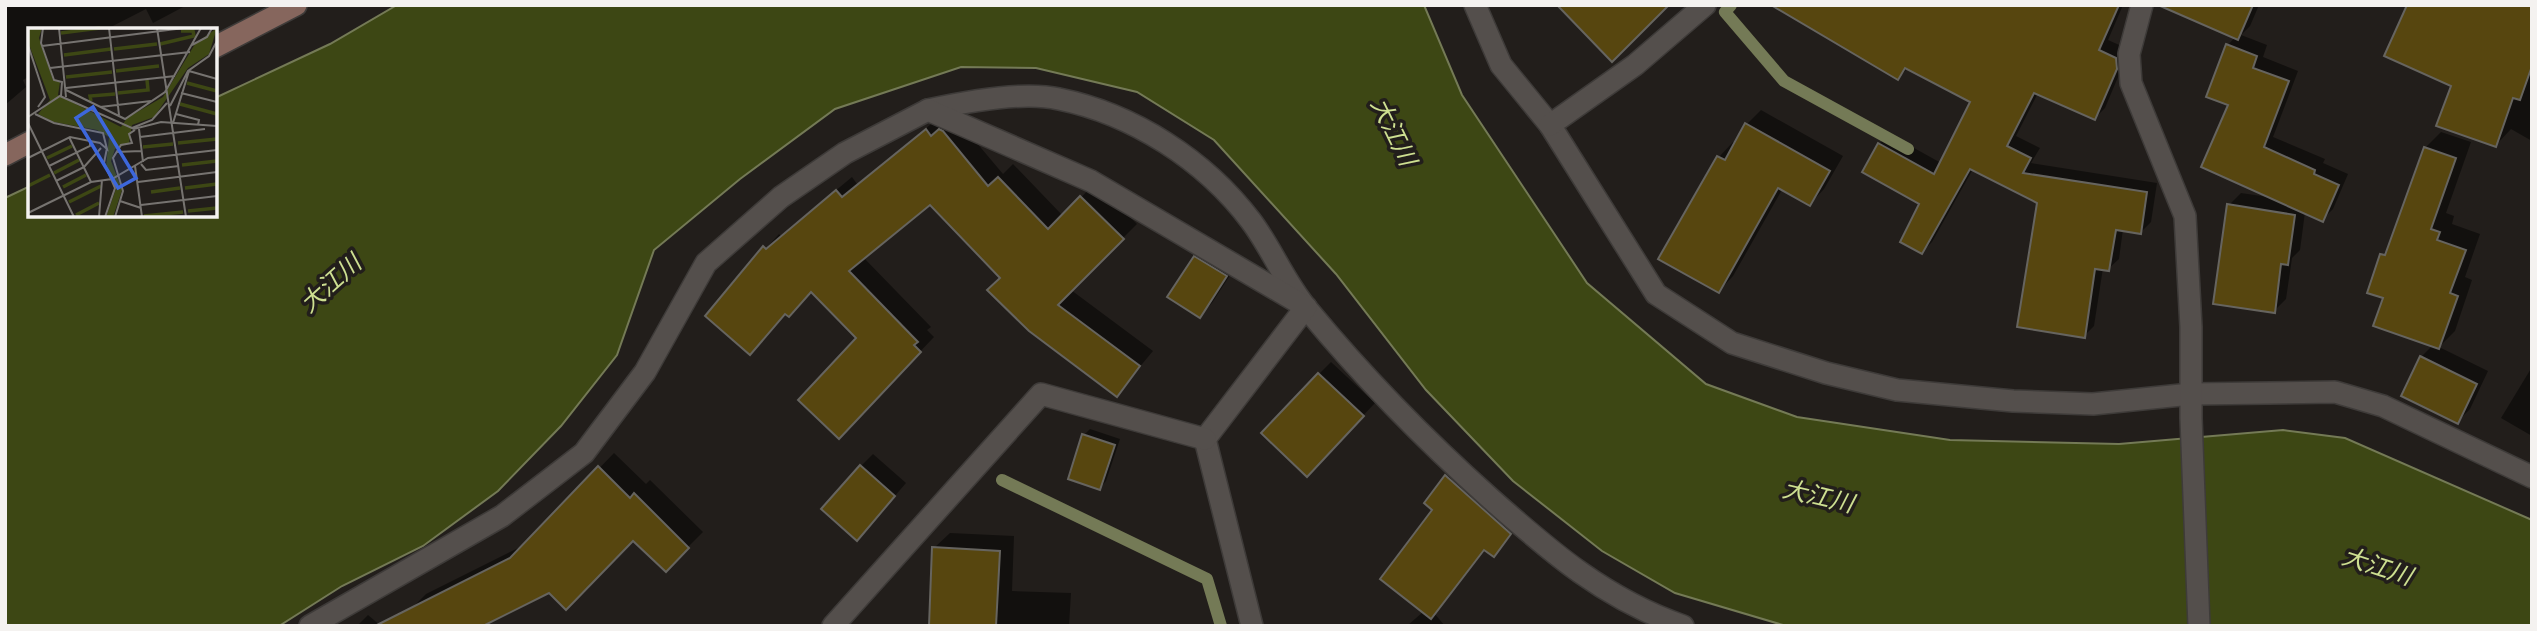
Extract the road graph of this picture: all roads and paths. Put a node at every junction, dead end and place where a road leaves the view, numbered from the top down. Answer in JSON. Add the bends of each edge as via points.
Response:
{"nodes":[{"id":1,"x":296,"y":5,"type":"edge"},
{"id":2,"x":1475,"y":5,"type":"edge"},
{"id":3,"x":1705,"y":5,"type":"edge"},
{"id":4,"x":2142,"y":5,"type":"edge"},
{"id":5,"x":217,"y":46,"type":"edge"},
{"id":6,"x":928,"y":110,"type":"junction"},
{"id":7,"x":1549,"y":125,"type":"junction"},
{"id":8,"x":28,"y":143,"type":"edge"},
{"id":9,"x":5,"y":155,"type":"edge"},
{"id":10,"x":1306,"y":307,"type":"junction"},
{"id":11,"x":2191,"y":394,"type":"junction"},
{"id":12,"x":1205,"y":439,"type":"junction"},
{"id":13,"x":2532,"y":477,"type":"edge"},
{"id":14,"x":310,"y":626,"type":"edge"},
{"id":15,"x":833,"y":626,"type":"edge"},
{"id":16,"x":1252,"y":626,"type":"edge"},
{"id":17,"x":1683,"y":626,"type":"edge"},
{"id":18,"x":2199,"y":626,"type":"edge"}],
"edges":[{"from":1,"to":5,"type":"main road"},
{"from":2,"to":7,"type":"street","via":[[1501,65]]},
{"from":3,"to":7,"type":"street","via":[[1635,65]]},
{"from":4,"to":11,"type":"street","via":[[2129,54],[2131,83],[2185,216]]},
{"from":6,"to":10,"type":"street","via":[[1091,181]]},
{"from":6,"to":10,"type":"street","via":[[974,99],[1057,98],[1129,120],[1197,165],[1251,220]]},
{"from":6,"to":14,"type":"street","via":[[845,153],[780,197],[706,263],[645,372],[584,453],[502,516]]},
{"from":7,"to":11,"type":"street","via":[[1656,293],[1732,342],[1896,390],[2093,404]]},
{"from":8,"to":9,"type":"main road"},
{"from":10,"to":12,"type":"street"},
{"from":10,"to":17,"type":"street","via":[[1420,436],[1577,573],[1642,611]]},
{"from":11,"to":13,"type":"street","via":[[2336,392],[2383,406]]},
{"from":11,"to":18,"type":"street"},
{"from":12,"to":15,"type":"street","via":[[1041,394]]},
{"from":12,"to":16,"type":"street"}]}
